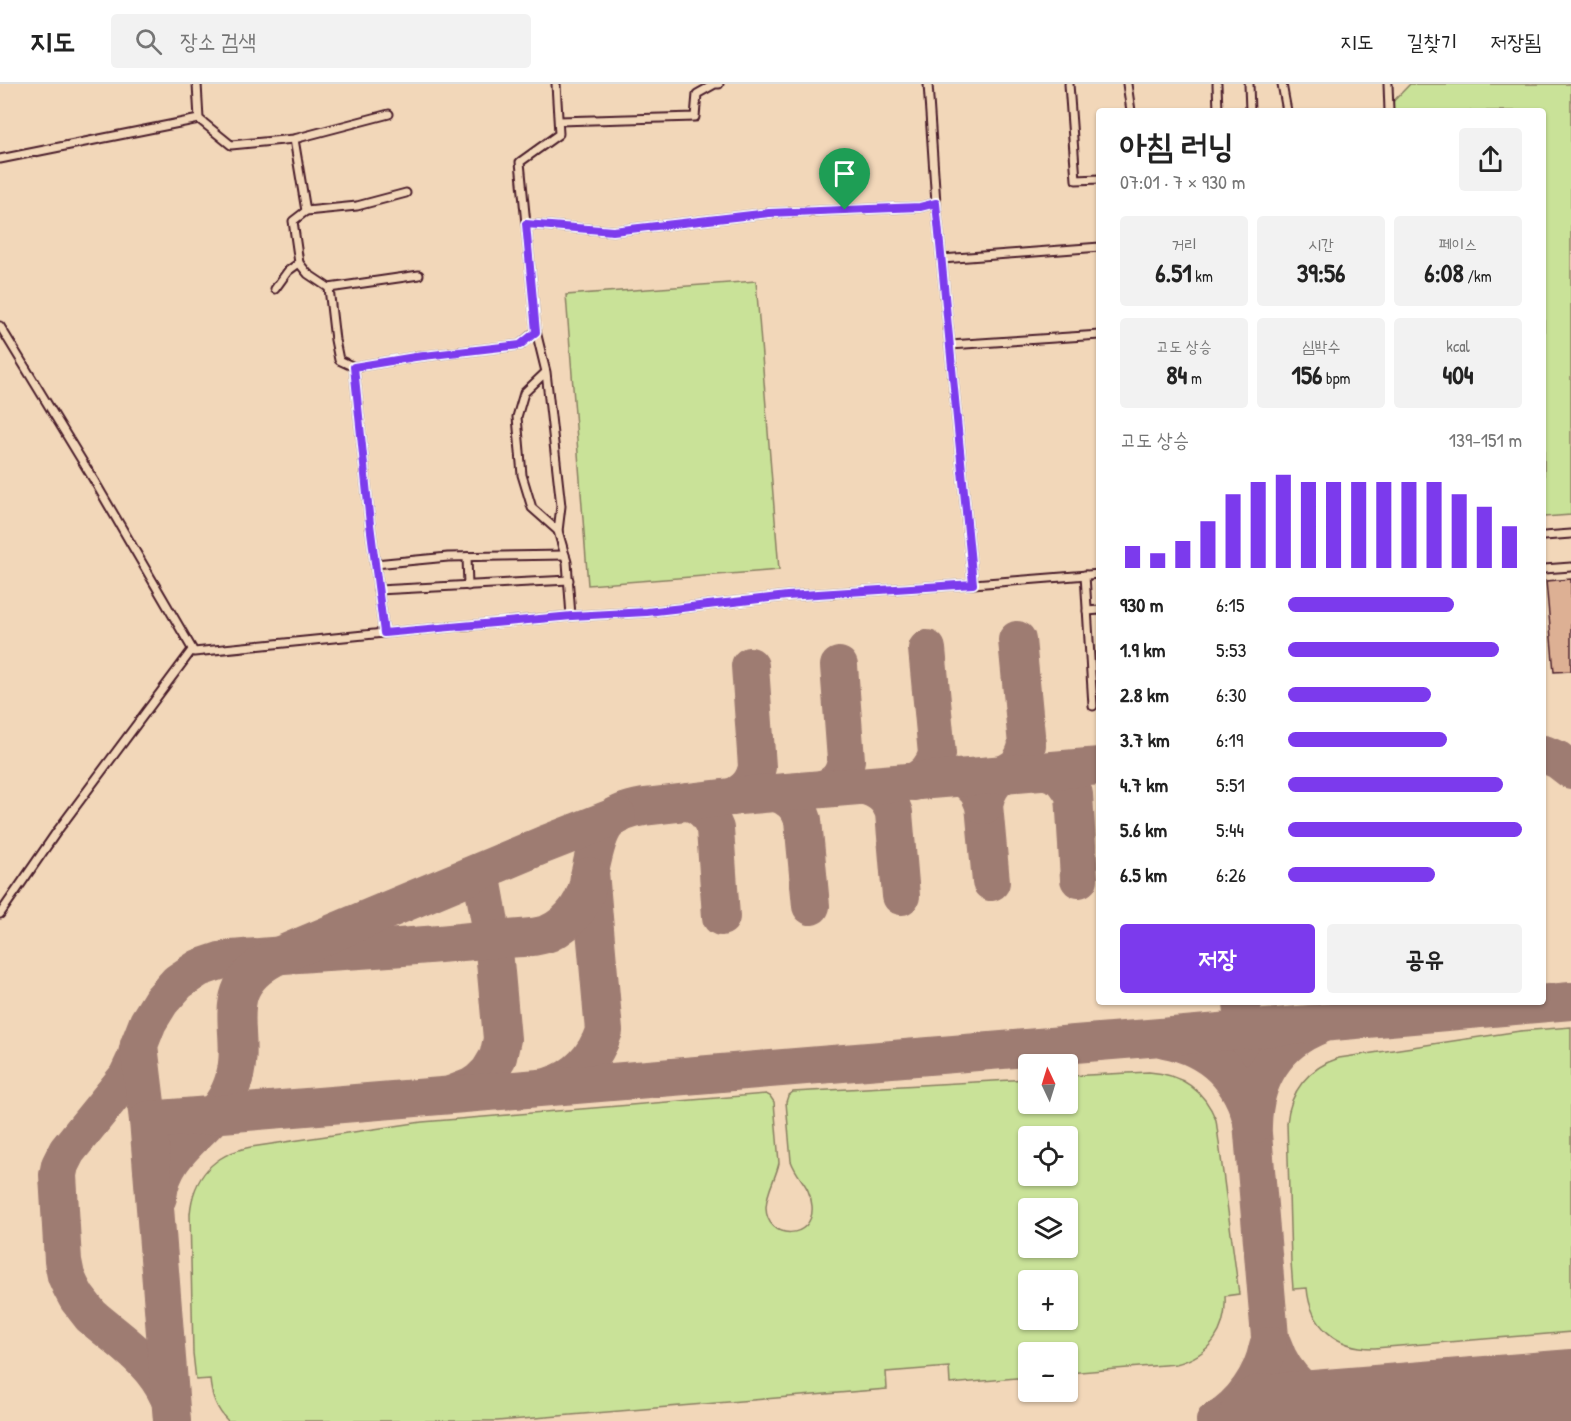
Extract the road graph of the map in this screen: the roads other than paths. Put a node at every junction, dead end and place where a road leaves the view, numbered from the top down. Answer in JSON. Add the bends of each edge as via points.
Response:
{"nodes":[{"id":1,"x":197,"y":84,"type":"edge"},
{"id":2,"x":556,"y":84,"type":"edge"},
{"id":3,"x":719,"y":84,"type":"edge"},
{"id":4,"x":928,"y":84,"type":"edge"},
{"id":5,"x":1069,"y":84,"type":"edge"},
{"id":6,"x":1128,"y":84,"type":"edge"},
{"id":7,"x":1217,"y":84,"type":"edge"},
{"id":8,"x":1249,"y":84,"type":"edge"},
{"id":9,"x":1279,"y":84,"type":"edge"},
{"id":10,"x":1388,"y":84,"type":"edge"},
{"id":11,"x":709,"y":86,"type":"edge"},
{"id":12,"x":1131,"y":108,"type":"edge"},
{"id":13,"x":1218,"y":108,"type":"edge"},
{"id":14,"x":1250,"y":108,"type":"edge"},
{"id":15,"x":1286,"y":108,"type":"edge"},
{"id":16,"x":1389,"y":108,"type":"edge"},
{"id":17,"x":389,"y":114,"type":"dead end"},
{"id":18,"x":199,"y":119,"type":"junction"},
{"id":19,"x":559,"y":121,"type":"junction"},
{"id":20,"x":294,"y":139,"type":"junction"},
{"id":21,"x":0,"y":159,"type":"edge"},
{"id":22,"x":1096,"y":179,"type":"edge"},
{"id":23,"x":406,"y":193,"type":"dead end"},
{"id":24,"x":936,"y":203,"type":"junction"},
{"id":25,"x":306,"y":211,"type":"junction"},
{"id":26,"x":526,"y":224,"type":"junction"},
{"id":27,"x":1096,"y":247,"type":"edge"},
{"id":28,"x":942,"y":259,"type":"junction"},
{"id":29,"x":299,"y":263,"type":"junction"},
{"id":30,"x":419,"y":275,"type":"dead end"},
{"id":31,"x":329,"y":288,"type":"junction"},
{"id":32,"x":275,"y":289,"type":"dead end"},
{"id":33,"x":0,"y":326,"type":"edge"},
{"id":34,"x":536,"y":332,"type":"junction"},
{"id":35,"x":1096,"y":334,"type":"edge"},
{"id":36,"x":950,"y":345,"type":"junction"},
{"id":37,"x":354,"y":367,"type":"junction"},
{"id":38,"x":546,"y":372,"type":"junction"},
{"id":39,"x":558,"y":531,"type":"junction"},
{"id":40,"x":1571,"y":534,"type":"edge"},
{"id":41,"x":1546,"y":536,"type":"edge"},
{"id":42,"x":565,"y":555,"type":"junction"},
{"id":43,"x":467,"y":557,"type":"junction"},
{"id":44,"x":375,"y":564,"type":"junction"},
{"id":45,"x":1571,"y":567,"type":"edge"},
{"id":46,"x":1546,"y":569,"type":"edge"},
{"id":47,"x":1096,"y":574,"type":"edge"},
{"id":48,"x":1085,"y":575,"type":"junction"},
{"id":49,"x":569,"y":580,"type":"junction"},
{"id":50,"x":973,"y":584,"type":"junction"},
{"id":51,"x":468,"y":586,"type":"junction"},
{"id":52,"x":378,"y":590,"type":"junction"},
{"id":53,"x":1096,"y":610,"type":"edge"},
{"id":54,"x":1087,"y":611,"type":"junction"},
{"id":55,"x":572,"y":616,"type":"junction"},
{"id":56,"x":384,"y":633,"type":"junction"},
{"id":57,"x":192,"y":650,"type":"junction"},
{"id":58,"x":1093,"y":705,"type":"dead end"},
{"id":59,"x":0,"y":914,"type":"edge"}],
"edges":[{"from":1,"to":18,"type":"lane"},
{"from":2,"to":19,"type":"lane"},
{"from":3,"to":11,"type":"lane"},
{"from":4,"to":24,"type":"lane"},
{"from":5,"to":22,"type":"lane","via":[[1076,180]]},
{"from":6,"to":12,"type":"lane"},
{"from":7,"to":13,"type":"lane"},
{"from":8,"to":14,"type":"lane"},
{"from":9,"to":15,"type":"lane"},
{"from":10,"to":16,"type":"lane"},
{"from":11,"to":19,"type":"lane","via":[[697,94],[695,117]]},
{"from":17,"to":20,"type":"lane"},
{"from":18,"to":20,"type":"lane","via":[[231,145]]},
{"from":18,"to":21,"type":"lane"},
{"from":19,"to":26,"type":"lane","via":[[559,134],[520,162]]},
{"from":20,"to":25,"type":"lane"},
{"from":23,"to":25,"type":"lane","via":[[357,206]]},
{"from":24,"to":26,"type":"lane","via":[[920,207],[769,213],[613,231]]},
{"from":24,"to":28,"type":"lane"},
{"from":25,"to":29,"type":"lane","via":[[293,221]]},
{"from":26,"to":34,"type":"lane"},
{"from":27,"to":28,"type":"lane"},
{"from":28,"to":36,"type":"lane"},
{"from":29,"to":31,"type":"lane"},
{"from":29,"to":32,"type":"lane"},
{"from":30,"to":31,"type":"lane"},
{"from":31,"to":37,"type":"lane","via":[[339,360]]},
{"from":33,"to":57,"type":"lane"},
{"from":34,"to":37,"type":"lane","via":[[520,345]]},
{"from":34,"to":38,"type":"lane"},
{"from":35,"to":36,"type":"lane"},
{"from":36,"to":50,"type":"lane"},
{"from":37,"to":44,"type":"lane"},
{"from":38,"to":39,"type":"lane","via":[[561,506]]},
{"from":38,"to":39,"type":"lane","via":[[524,393],[517,417],[522,475],[532,508]]},
{"from":39,"to":42,"type":"lane"},
{"from":40,"to":41,"type":"lane"},
{"from":42,"to":43,"type":"lane"},
{"from":42,"to":49,"type":"lane"},
{"from":43,"to":44,"type":"lane"},
{"from":43,"to":51,"type":"lane"},
{"from":44,"to":52,"type":"lane"},
{"from":45,"to":46,"type":"lane"},
{"from":47,"to":48,"type":"lane"},
{"from":48,"to":50,"type":"lane"},
{"from":48,"to":54,"type":"lane"},
{"from":49,"to":51,"type":"lane"},
{"from":49,"to":55,"type":"lane"},
{"from":50,"to":55,"type":"lane"},
{"from":51,"to":52,"type":"lane"},
{"from":52,"to":56,"type":"lane"},
{"from":53,"to":54,"type":"lane"},
{"from":54,"to":58,"type":"lane"},
{"from":55,"to":56,"type":"lane"},
{"from":56,"to":57,"type":"lane"},
{"from":57,"to":59,"type":"lane"}]}
